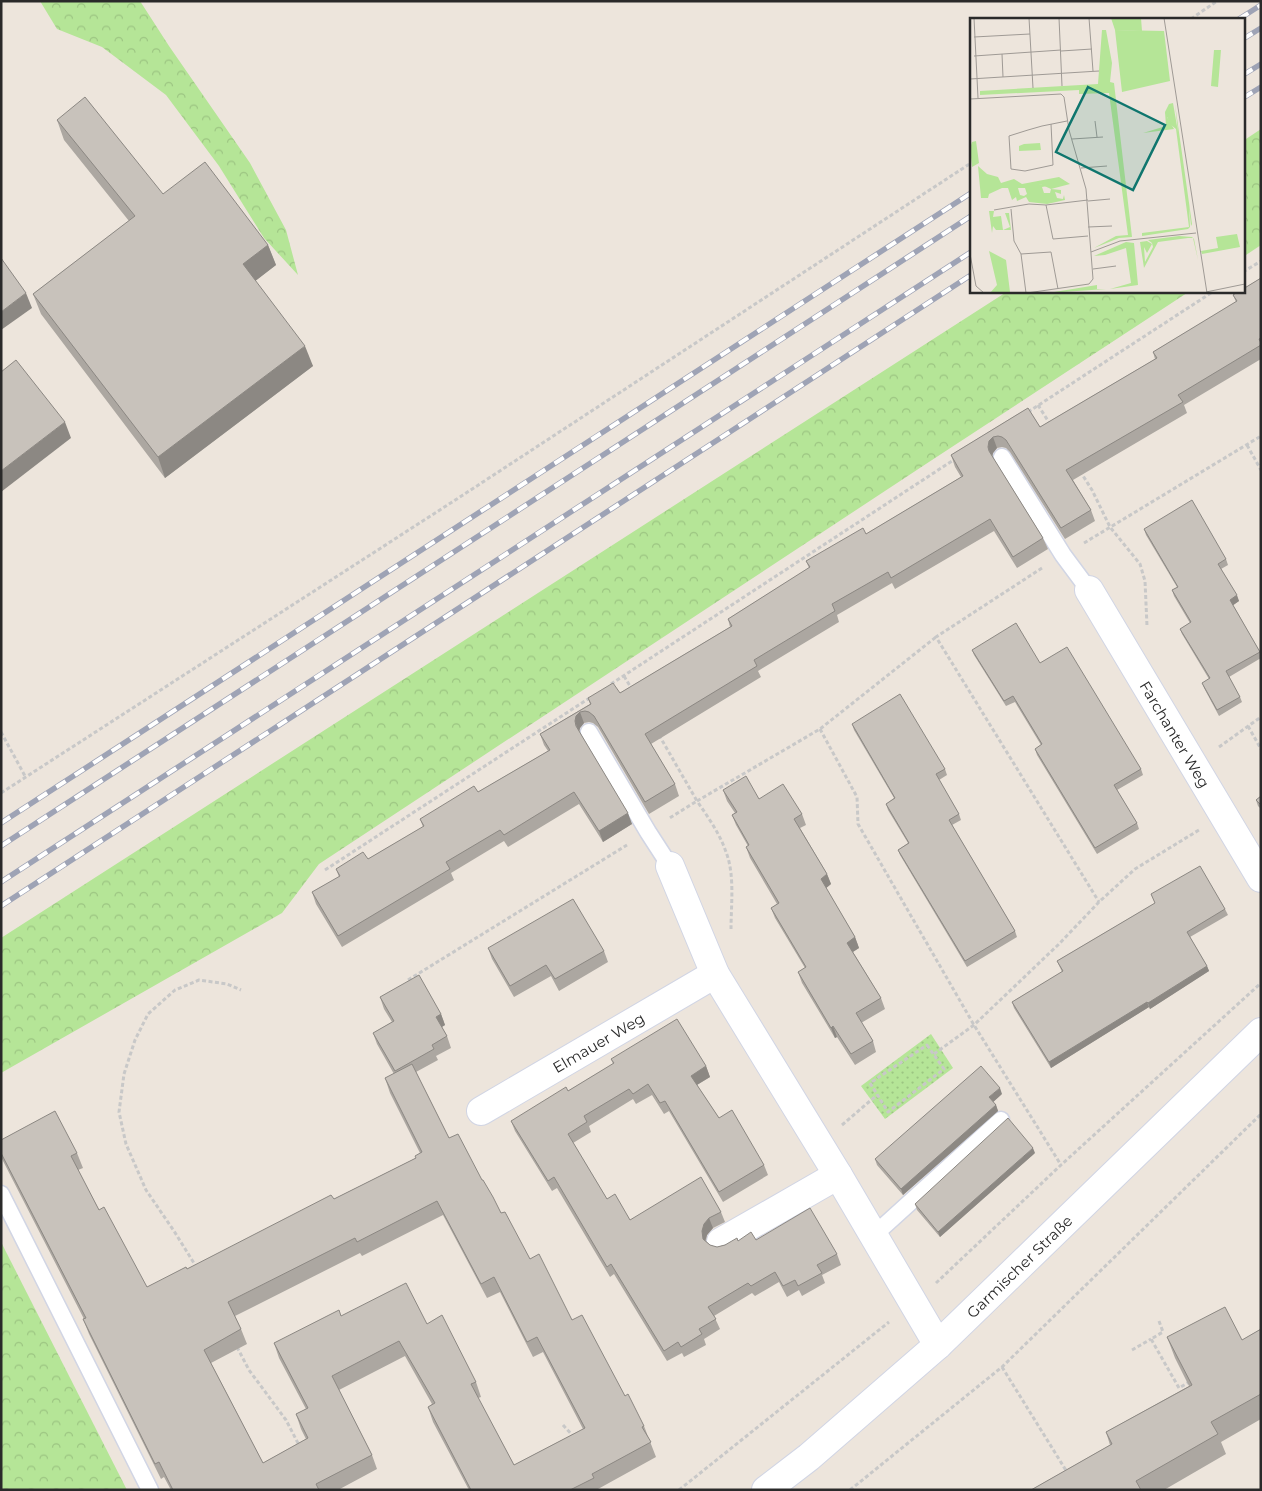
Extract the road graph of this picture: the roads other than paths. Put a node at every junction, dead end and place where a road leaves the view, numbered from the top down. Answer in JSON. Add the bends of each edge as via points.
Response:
{"nodes":[{"id":1,"x":1002,"y":457,"type":"dead end"},
{"id":2,"x":1090,"y":590,"type":"joint"},
{"id":3,"x":589,"y":732,"type":"dead end"},
{"id":4,"x":670,"y":866,"type":"joint"},
{"id":5,"x":1260,"y":874,"type":"edge"},
{"id":6,"x":715,"y":974,"type":"junction"},
{"id":7,"x":1261,"y":1032,"type":"edge"},
{"id":8,"x":481,"y":1111,"type":"dead end"},
{"id":9,"x":1001,"y":1120,"type":"dead end"},
{"id":10,"x":838,"y":1174,"type":"junction"},
{"id":11,"x":1,"y":1194,"type":"edge"},
{"id":12,"x":874,"y":1235,"type":"junction"},
{"id":13,"x":720,"y":1242,"type":"dead end"},
{"id":14,"x":938,"y":1346,"type":"junction"},
{"id":15,"x":150,"y":1490,"type":"edge"},
{"id":16,"x":766,"y":1490,"type":"edge"}],
"edges":[{"from":1,"to":2,"type":"lane","via":[[1063,555]]},
{"from":2,"to":5,"type":"street","name":"Farchanter Weg"},
{"from":3,"to":4,"type":"lane"},
{"from":4,"to":6,"type":"street"},
{"from":6,"to":8,"type":"street","name":"Elmauer Weg"},
{"from":6,"to":10,"type":"street"},
{"from":7,"to":14,"type":"street","name":"Garmischer Straße"},
{"from":9,"to":12,"type":"lane"},
{"from":10,"to":12,"type":"street"},
{"from":10,"to":13,"type":"street"},
{"from":11,"to":15,"type":"lane"},
{"from":12,"to":14,"type":"street"},
{"from":14,"to":16,"type":"street","name":"Garmischer Straße"}]}
